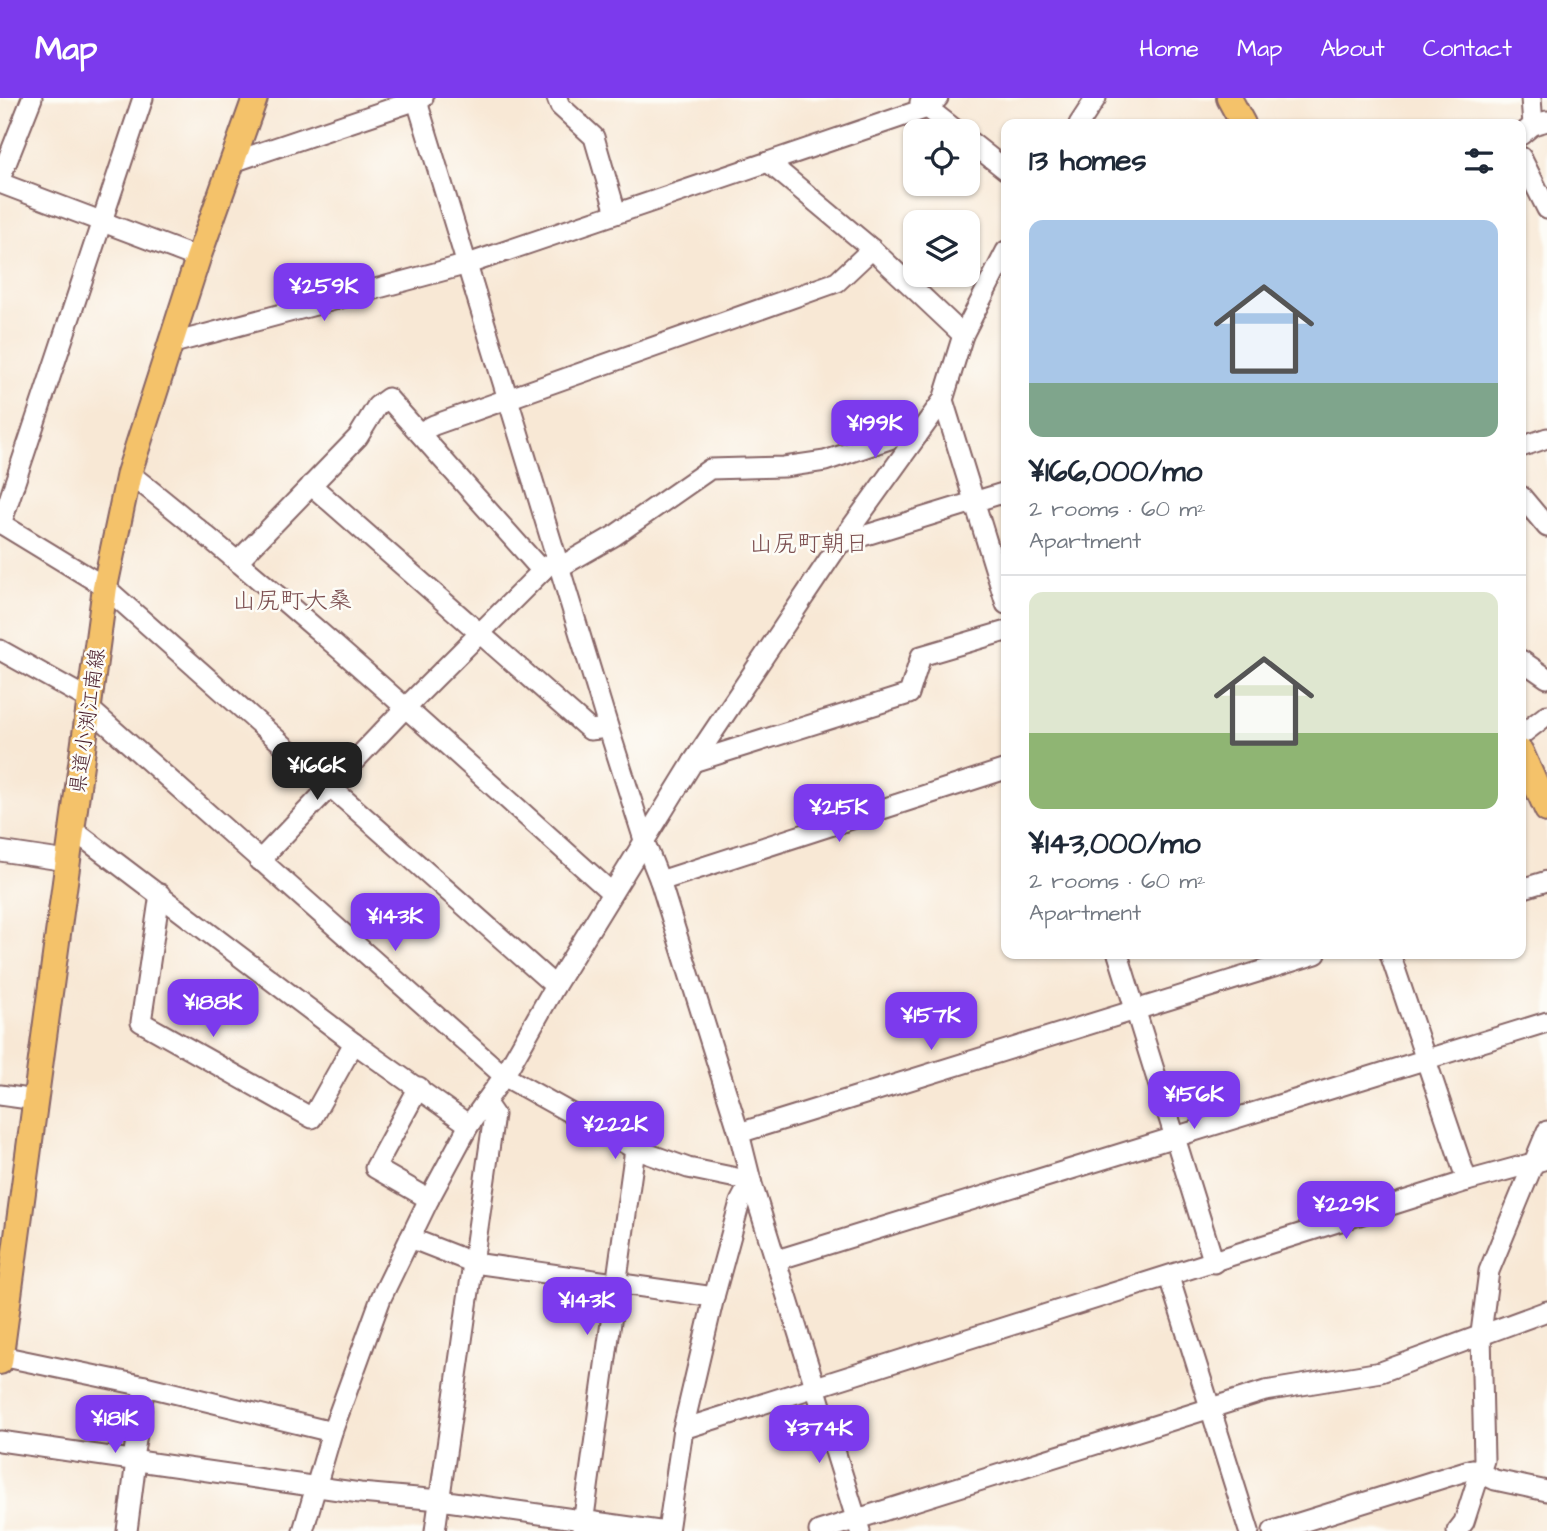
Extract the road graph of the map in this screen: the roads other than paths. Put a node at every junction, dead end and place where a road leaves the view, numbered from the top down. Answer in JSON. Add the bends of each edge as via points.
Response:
{"nodes":[{"id":1,"x":32,"y":98,"type":"edge"},
{"id":2,"x":143,"y":98,"type":"edge"},
{"id":3,"x":255,"y":98,"type":"edge"},
{"id":4,"x":557,"y":98,"type":"edge"},
{"id":5,"x":1096,"y":98,"type":"edge"},
{"id":6,"x":1228,"y":98,"type":"edge"},
{"id":7,"x":1531,"y":98,"type":"edge"},
{"id":8,"x":418,"y":99,"type":"edge"},
{"id":9,"x":927,"y":101,"type":"edge"},
{"id":10,"x":945,"y":119,"type":"edge"},
{"id":11,"x":1082,"y":119,"type":"edge"},
{"id":12,"x":1239,"y":119,"type":"edge"},
{"id":13,"x":1534,"y":127,"type":"edge"},
{"id":14,"x":980,"y":149,"type":"edge"},
{"id":15,"x":233,"y":162,"type":"junction"},
{"id":16,"x":768,"y":162,"type":"junction"},
{"id":17,"x":1001,"y":166,"type":"edge"},
{"id":18,"x":1526,"y":167,"type":"edge"},
{"id":19,"x":0,"y":181,"type":"edge"},
{"id":20,"x":1547,"y":209,"type":"edge"},
{"id":21,"x":616,"y":213,"type":"junction"},
{"id":22,"x":102,"y":221,"type":"junction"},
{"id":23,"x":872,"y":249,"type":"junction"},
{"id":24,"x":198,"y":258,"type":"junction"},
{"id":25,"x":1001,"y":261,"type":"edge"},
{"id":26,"x":468,"y":264,"type":"junction"},
{"id":27,"x":962,"y":335,"type":"junction"},
{"id":28,"x":170,"y":344,"type":"junction"},
{"id":29,"x":509,"y":398,"type":"junction"},
{"id":30,"x":943,"y":400,"type":"junction"},
{"id":31,"x":420,"y":432,"type":"junction"},
{"id":32,"x":917,"y":436,"type":"junction"},
{"id":33,"x":1547,"y":438,"type":"edge"},
{"id":34,"x":1526,"y":445,"type":"edge"},
{"id":35,"x":129,"y":473,"type":"junction"},
{"id":36,"x":311,"y":485,"type":"junction"},
{"id":37,"x":1001,"y":493,"type":"edge"},
{"id":38,"x":975,"y":501,"type":"junction"},
{"id":39,"x":1526,"y":502,"type":"edge"},
{"id":40,"x":0,"y":524,"type":"edge"},
{"id":41,"x":1547,"y":527,"type":"edge"},
{"id":42,"x":840,"y":544,"type":"junction"},
{"id":43,"x":237,"y":562,"type":"junction"},
{"id":44,"x":553,"y":565,"type":"junction"},
{"id":45,"x":105,"y":587,"type":"junction"},
{"id":46,"x":1001,"y":587,"type":"edge"},
{"id":47,"x":481,"y":632,"type":"junction"},
{"id":48,"x":1001,"y":632,"type":"edge"},
{"id":49,"x":0,"y":650,"type":"edge"},
{"id":50,"x":1526,"y":662,"type":"edge"},
{"id":51,"x":1544,"y":669,"type":"edge"},
{"id":52,"x":90,"y":705,"type":"junction"},
{"id":53,"x":405,"y":708,"type":"junction"},
{"id":54,"x":1547,"y":715,"type":"edge"},
{"id":55,"x":608,"y":728,"type":"junction"},
{"id":56,"x":1526,"y":731,"type":"edge"},
{"id":57,"x":693,"y":762,"type":"junction"},
{"id":58,"x":1526,"y":762,"type":"edge"},
{"id":59,"x":1001,"y":771,"type":"edge"},
{"id":60,"x":329,"y":786,"type":"junction"},
{"id":61,"x":1547,"y":810,"type":"edge"},
{"id":62,"x":72,"y":829,"type":"junction"},
{"id":63,"x":645,"y":843,"type":"junction"},
{"id":64,"x":0,"y":851,"type":"edge"},
{"id":65,"x":67,"y":861,"type":"junction"},
{"id":66,"x":259,"y":861,"type":"junction"},
{"id":67,"x":660,"y":881,"type":"junction"},
{"id":68,"x":1547,"y":881,"type":"edge"},
{"id":69,"x":1526,"y":887,"type":"edge"},
{"id":70,"x":612,"y":893,"type":"junction"},
{"id":71,"x":160,"y":894,"type":"junction"},
{"id":72,"x":1119,"y":959,"type":"edge"},
{"id":73,"x":1300,"y":959,"type":"edge"},
{"id":74,"x":1392,"y":959,"type":"edge"},
{"id":75,"x":555,"y":986,"type":"junction"},
{"id":76,"x":1135,"y":1011,"type":"junction"},
{"id":77,"x":1547,"y":1022,"type":"edge"},
{"id":78,"x":355,"y":1043,"type":"junction"},
{"id":79,"x":1425,"y":1059,"type":"junction"},
{"id":80,"x":504,"y":1076,"type":"junction"},
{"id":81,"x":419,"y":1087,"type":"junction"},
{"id":82,"x":0,"y":1095,"type":"edge"},
{"id":83,"x":36,"y":1100,"type":"junction"},
{"id":84,"x":485,"y":1102,"type":"junction"},
{"id":85,"x":469,"y":1125,"type":"junction"},
{"id":86,"x":1547,"y":1131,"type":"edge"},
{"id":87,"x":739,"y":1133,"type":"junction"},
{"id":88,"x":1174,"y":1136,"type":"junction"},
{"id":89,"x":635,"y":1149,"type":"junction"},
{"id":90,"x":1541,"y":1161,"type":"edge"},
{"id":91,"x":751,"y":1181,"type":"junction"},
{"id":92,"x":1467,"y":1181,"type":"junction"},
{"id":93,"x":429,"y":1199,"type":"junction"},
{"id":94,"x":410,"y":1238,"type":"junction"},
{"id":95,"x":8,"y":1246,"type":"edge"},
{"id":96,"x":777,"y":1260,"type":"junction"},
{"id":97,"x":474,"y":1263,"type":"junction"},
{"id":98,"x":1214,"y":1263,"type":"junction"},
{"id":99,"x":1169,"y":1277,"type":"junction"},
{"id":100,"x":615,"y":1283,"type":"junction"},
{"id":101,"x":714,"y":1297,"type":"junction"},
{"id":102,"x":1547,"y":1311,"type":"edge"},
{"id":103,"x":1480,"y":1336,"type":"junction"},
{"id":104,"x":1,"y":1351,"type":"edge"},
{"id":105,"x":145,"y":1386,"type":"junction"},
{"id":106,"x":816,"y":1387,"type":"junction"},
{"id":107,"x":1211,"y":1408,"type":"junction"},
{"id":108,"x":683,"y":1429,"type":"junction"},
{"id":109,"x":332,"y":1432,"type":"junction"},
{"id":110,"x":0,"y":1441,"type":"edge"},
{"id":111,"x":136,"y":1461,"type":"junction"},
{"id":112,"x":1481,"y":1474,"type":"junction"},
{"id":113,"x":315,"y":1485,"type":"junction"},
{"id":114,"x":1547,"y":1491,"type":"edge"},
{"id":115,"x":440,"y":1500,"type":"junction"},
{"id":116,"x":859,"y":1525,"type":"edge"},
{"id":117,"x":583,"y":1526,"type":"edge"},
{"id":118,"x":1462,"y":1528,"type":"edge"},
{"id":119,"x":127,"y":1531,"type":"edge"},
{"id":120,"x":303,"y":1531,"type":"edge"},
{"id":121,"x":435,"y":1531,"type":"edge"},
{"id":122,"x":659,"y":1531,"type":"edge"},
{"id":123,"x":668,"y":1531,"type":"edge"},
{"id":124,"x":819,"y":1531,"type":"edge"},
{"id":125,"x":1249,"y":1531,"type":"edge"},
{"id":126,"x":1273,"y":1531,"type":"edge"}],
"edges":[{"from":1,"to":19,"type":"street"},
{"from":2,"to":22,"type":"street"},
{"from":3,"to":15,"type":"main road","name":"県道小渕江南線"},
{"from":4,"to":21,"type":"street","via":[[560,107],[594,137]]},
{"from":5,"to":11,"type":"street"},
{"from":6,"to":12,"type":"main road"},
{"from":7,"to":13,"type":"street"},
{"from":8,"to":15,"type":"street"},
{"from":8,"to":26,"type":"street"},
{"from":9,"to":10,"type":"street"},
{"from":9,"to":16,"type":"street"},
{"from":14,"to":17,"type":"street"},
{"from":15,"to":24,"type":"main road","name":"県道小渕江南線"},
{"from":16,"to":21,"type":"street"},
{"from":16,"to":23,"type":"street"},
{"from":18,"to":20,"type":"street"},
{"from":19,"to":22,"type":"street"},
{"from":21,"to":26,"type":"street"},
{"from":22,"to":24,"type":"street"},
{"from":22,"to":40,"type":"street"},
{"from":23,"to":27,"type":"street"},
{"from":23,"to":29,"type":"street","via":[[837,282]]},
{"from":24,"to":28,"type":"main road","name":"県道小渕江南線"},
{"from":25,"to":27,"type":"street"},
{"from":26,"to":28,"type":"street"},
{"from":26,"to":29,"type":"street"},
{"from":27,"to":30,"type":"street"},
{"from":28,"to":35,"type":"main road","name":"県道小渕江南線"},
{"from":29,"to":31,"type":"street"},
{"from":29,"to":44,"type":"street"},
{"from":30,"to":32,"type":"street"},
{"from":30,"to":38,"type":"street"},
{"from":31,"to":36,"type":"street","via":[[388,398],[376,406],[358,437]]},
{"from":31,"to":44,"type":"street"},
{"from":32,"to":42,"type":"street"},
{"from":32,"to":44,"type":"street","via":[[904,434],[825,461],[710,469],[614,536]]},
{"from":33,"to":34,"type":"street"},
{"from":35,"to":43,"type":"street"},
{"from":35,"to":45,"type":"main road","name":"県道小渕江南線"},
{"from":36,"to":43,"type":"street"},
{"from":36,"to":47,"type":"street"},
{"from":37,"to":38,"type":"street"},
{"from":38,"to":42,"type":"street"},
{"from":38,"to":46,"type":"street"},
{"from":39,"to":41,"type":"street"},
{"from":40,"to":45,"type":"street"},
{"from":42,"to":57,"type":"street"},
{"from":43,"to":53,"type":"street"},
{"from":44,"to":47,"type":"street"},
{"from":44,"to":55,"type":"street"},
{"from":45,"to":52,"type":"main road","name":"県道小渕江南線"},
{"from":45,"to":60,"type":"street"},
{"from":47,"to":53,"type":"street"},
{"from":47,"to":55,"type":"street","via":[[590,730]]},
{"from":48,"to":57,"type":"street","via":[[921,656],[909,694]]},
{"from":49,"to":52,"type":"street"},
{"from":50,"to":51,"type":"street"},
{"from":52,"to":62,"type":"main road","name":"県道小渕江南線"},
{"from":52,"to":66,"type":"street"},
{"from":53,"to":60,"type":"street"},
{"from":53,"to":70,"type":"street"},
{"from":54,"to":56,"type":"street"},
{"from":55,"to":63,"type":"street"},
{"from":57,"to":63,"type":"street"},
{"from":58,"to":61,"type":"main road"},
{"from":59,"to":67,"type":"street"},
{"from":60,"to":66,"type":"street"},
{"from":60,"to":75,"type":"street"},
{"from":62,"to":65,"type":"main road","name":"県道小渕江南線"},
{"from":62,"to":71,"type":"street"},
{"from":63,"to":67,"type":"street"},
{"from":63,"to":70,"type":"street"},
{"from":64,"to":65,"type":"street"},
{"from":65,"to":83,"type":"main road","name":"県道小渕江南線"},
{"from":66,"to":80,"type":"street"},
{"from":67,"to":87,"type":"street"},
{"from":68,"to":69,"type":"street"},
{"from":70,"to":75,"type":"street"},
{"from":71,"to":78,"type":"street"},
{"from":71,"to":78,"type":"street","via":[[141,1022],[312,1118]]},
{"from":72,"to":76,"type":"street"},
{"from":73,"to":76,"type":"street"},
{"from":74,"to":79,"type":"street"},
{"from":75,"to":80,"type":"street"},
{"from":76,"to":87,"type":"street"},
{"from":76,"to":88,"type":"street"},
{"from":77,"to":79,"type":"street"},
{"from":78,"to":81,"type":"street"},
{"from":79,"to":88,"type":"street"},
{"from":79,"to":92,"type":"street"},
{"from":80,"to":84,"type":"street"},
{"from":80,"to":89,"type":"street"},
{"from":81,"to":85,"type":"street"},
{"from":81,"to":93,"type":"street","via":[[375,1168]]},
{"from":82,"to":83,"type":"street"},
{"from":83,"to":95,"type":"main road","name":"県道小渕江南線"},
{"from":84,"to":85,"type":"street"},
{"from":84,"to":97,"type":"street","via":[[494,1115]]},
{"from":85,"to":93,"type":"street"},
{"from":86,"to":90,"type":"street"},
{"from":87,"to":91,"type":"street"},
{"from":88,"to":96,"type":"street"},
{"from":88,"to":98,"type":"street"},
{"from":89,"to":91,"type":"street","via":[[688,1168]]},
{"from":89,"to":100,"type":"street"},
{"from":90,"to":92,"type":"street"},
{"from":90,"to":103,"type":"street","via":[[1489,1271]]},
{"from":91,"to":96,"type":"street"},
{"from":91,"to":101,"type":"street","via":[[740,1202]]},
{"from":92,"to":98,"type":"street"},
{"from":93,"to":94,"type":"street"},
{"from":94,"to":97,"type":"street"},
{"from":94,"to":109,"type":"street","via":[[381,1298]]},
{"from":95,"to":104,"type":"main road","name":"県道小渕江南線"},
{"from":96,"to":106,"type":"street"},
{"from":97,"to":100,"type":"street"},
{"from":97,"to":115,"type":"street"},
{"from":98,"to":99,"type":"street"},
{"from":99,"to":106,"type":"street"},
{"from":99,"to":107,"type":"street"},
{"from":100,"to":101,"type":"street"},
{"from":100,"to":117,"type":"street"},
{"from":101,"to":108,"type":"street"},
{"from":102,"to":103,"type":"street"},
{"from":103,"to":107,"type":"street","via":[[1381,1372],[1265,1391]]},
{"from":103,"to":112,"type":"street"},
{"from":104,"to":105,"type":"street"},
{"from":105,"to":109,"type":"street"},
{"from":105,"to":111,"type":"street"},
{"from":106,"to":108,"type":"street"},
{"from":106,"to":116,"type":"street"},
{"from":107,"to":116,"type":"street"},
{"from":107,"to":125,"type":"street"},
{"from":108,"to":123,"type":"street"},
{"from":109,"to":113,"type":"street"},
{"from":110,"to":111,"type":"street"},
{"from":111,"to":113,"type":"street"},
{"from":111,"to":119,"type":"street"},
{"from":112,"to":114,"type":"street"},
{"from":112,"to":118,"type":"street"},
{"from":112,"to":126,"type":"street","via":[[1472,1469]]},
{"from":113,"to":115,"type":"street"},
{"from":113,"to":120,"type":"street"},
{"from":115,"to":117,"type":"street"},
{"from":115,"to":121,"type":"street"},
{"from":116,"to":124,"type":"street"},
{"from":117,"to":122,"type":"street"}]}
